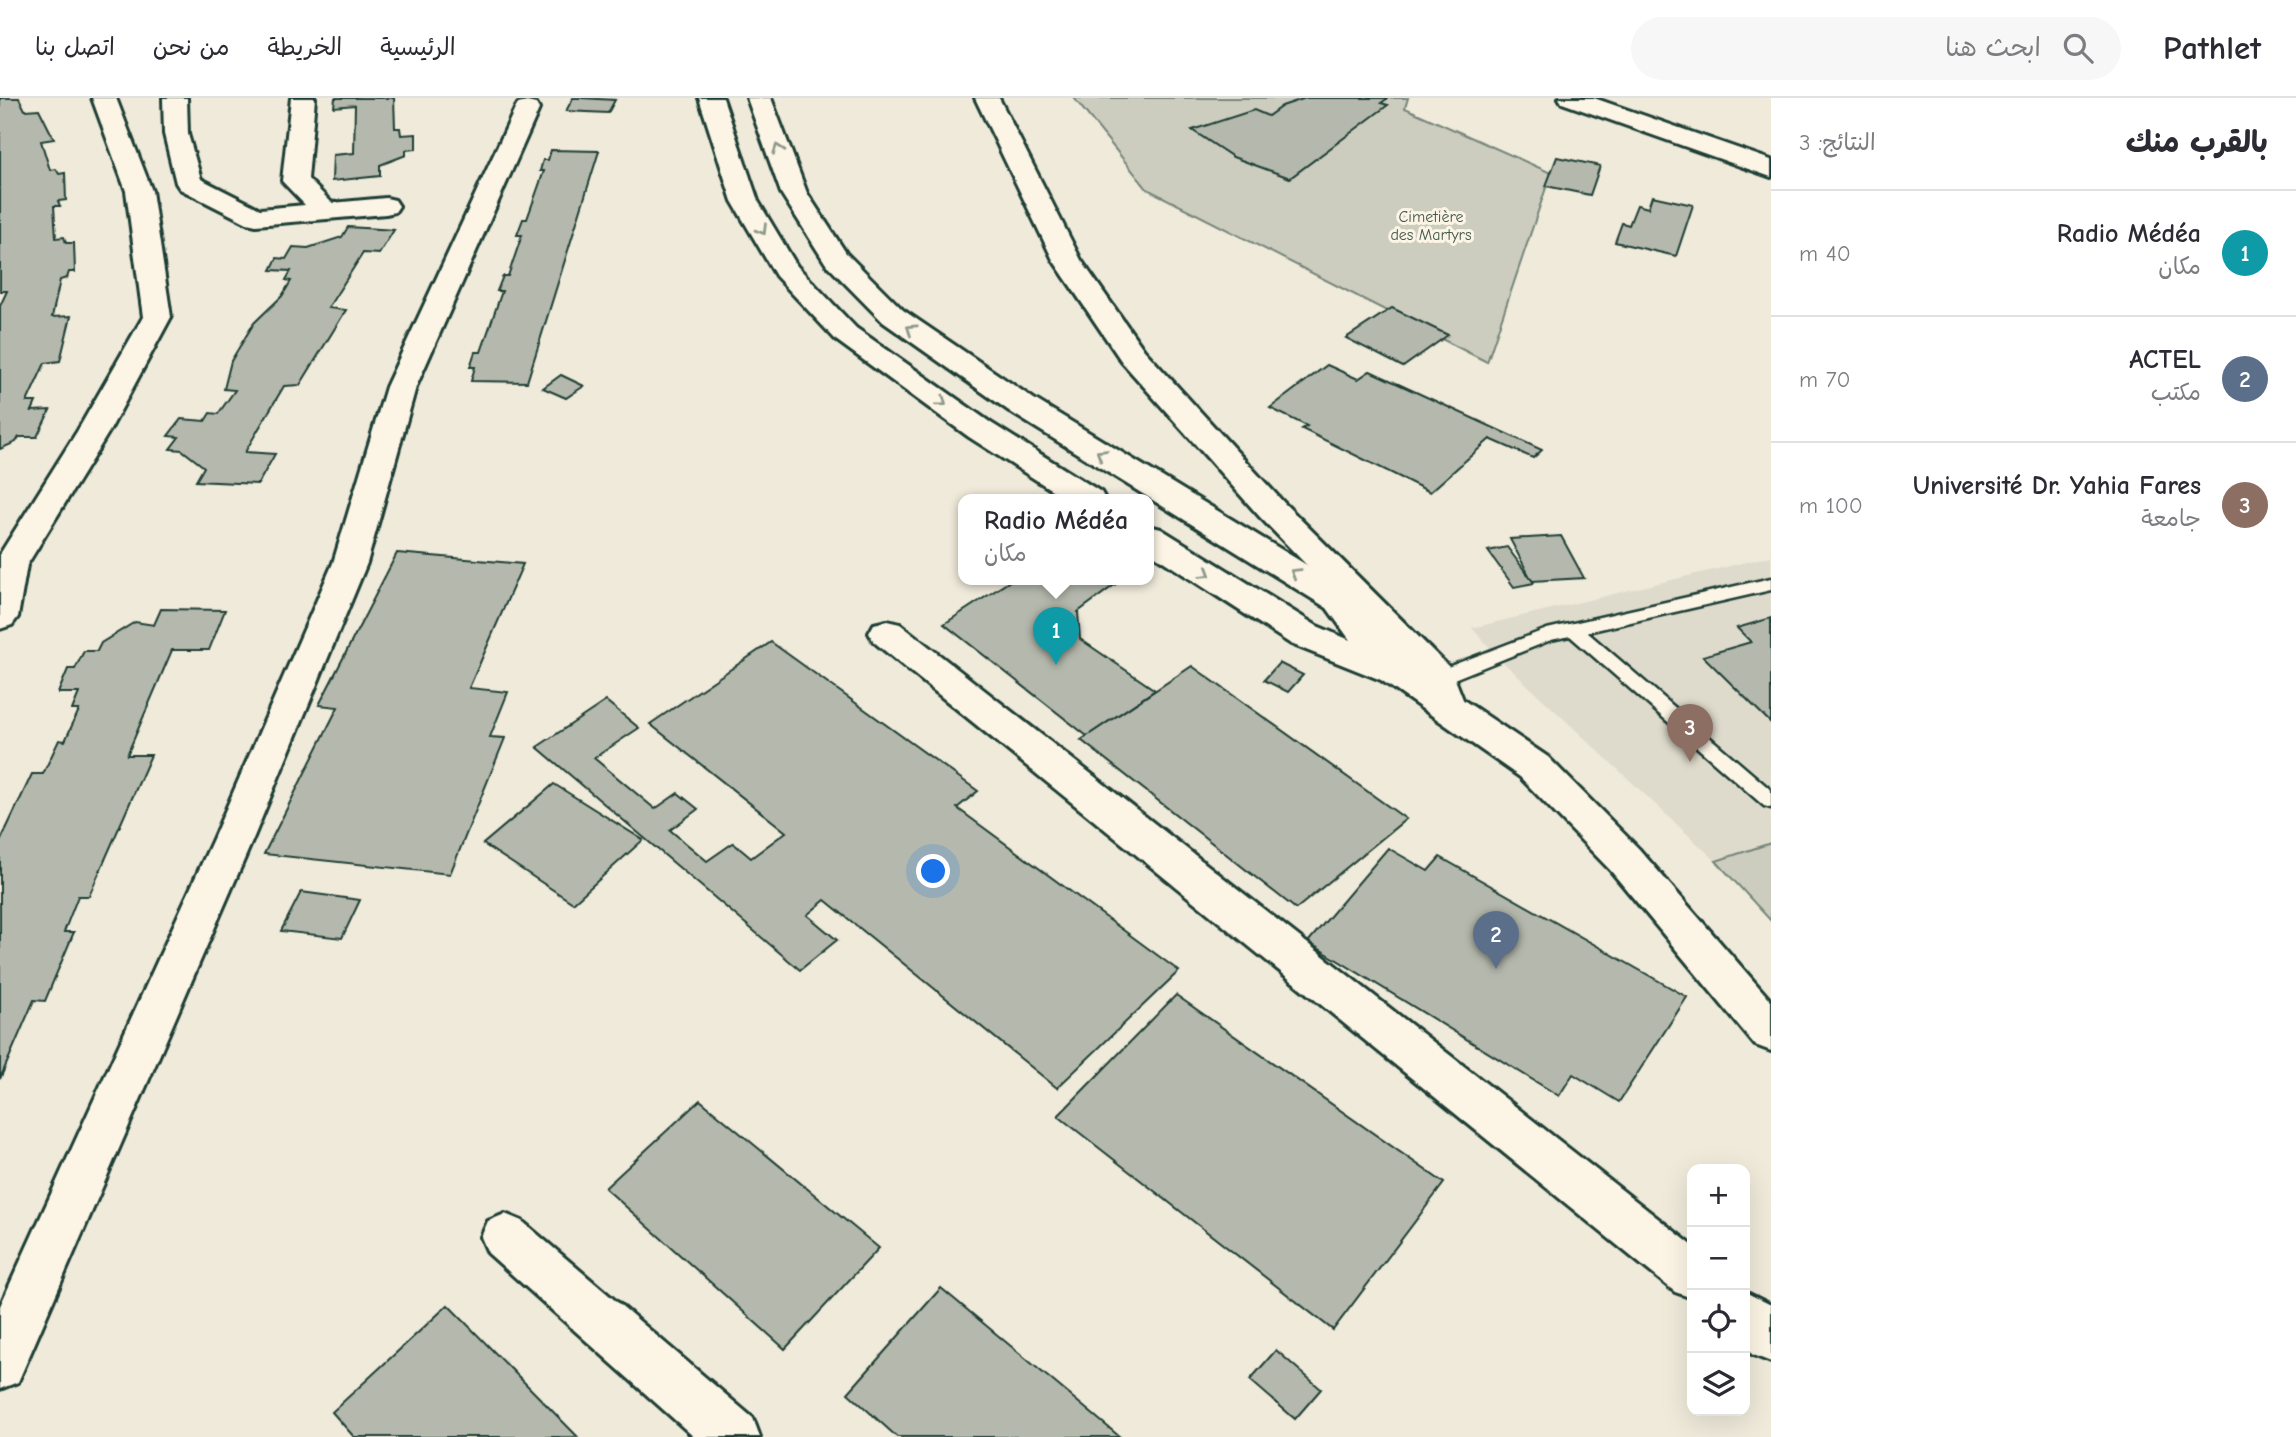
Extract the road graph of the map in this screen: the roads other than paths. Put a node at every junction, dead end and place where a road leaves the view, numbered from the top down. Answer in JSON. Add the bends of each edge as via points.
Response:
{"nodes":[{"id":1,"x":104,"y":98,"type":"edge"},
{"id":2,"x":175,"y":98,"type":"edge"},
{"id":3,"x":303,"y":98,"type":"edge"},
{"id":4,"x":711,"y":98,"type":"edge"},
{"id":5,"x":759,"y":98,"type":"edge"},
{"id":6,"x":987,"y":98,"type":"edge"},
{"id":7,"x":1571,"y":98,"type":"edge"},
{"id":8,"x":527,"y":109,"type":"dead end"},
{"id":9,"x":1771,"y":169,"type":"edge"},
{"id":10,"x":386,"y":206,"type":"dead end"},
{"id":11,"x":326,"y":211,"type":"junction"},
{"id":12,"x":1081,"y":494,"type":"edge"},
{"id":13,"x":1154,"y":540,"type":"edge"},
{"id":14,"x":1771,"y":584,"type":"edge"},
{"id":15,"x":0,"y":617,"type":"edge"},
{"id":16,"x":1574,"y":630,"type":"junction"},
{"id":17,"x":887,"y":633,"type":"dead end"},
{"id":18,"x":1394,"y":671,"type":"junction"},
{"id":19,"x":1442,"y":693,"type":"junction"},
{"id":20,"x":1771,"y":801,"type":"edge"},
{"id":21,"x":1771,"y":1032,"type":"edge"},
{"id":22,"x":505,"y":1237,"type":"dead end"},
{"id":23,"x":1687,"y":1271,"type":"edge"},
{"id":24,"x":1750,"y":1320,"type":"edge"},
{"id":25,"x":1771,"y":1337,"type":"edge"},
{"id":26,"x":0,"y":1364,"type":"edge"},
{"id":27,"x":734,"y":1437,"type":"edge"}],
"edges":[{"from":1,"to":15,"type":"street","via":[[139,191],[157,317],[10,565]]},
{"from":2,"to":11,"type":"street","via":[[176,134],[190,183],[256,217]]},
{"from":3,"to":11,"type":"street","via":[[295,181]]},
{"from":4,"to":12,"type":"street","one_way":true,"via":[[745,201],[786,270],[846,334],[980,430]]},
{"from":18,"to":5,"type":"street","one_way":true,"via":[[1339,600],[1023,406],[893,317],[836,258],[794,193]]},
{"from":6,"to":19,"type":"street","via":[[1067,260],[1133,356]]},
{"from":7,"to":9,"type":"street"},
{"from":8,"to":26,"type":"street","via":[[401,387],[345,575]]},
{"from":10,"to":11,"type":"street"},
{"from":13,"to":18,"type":"street","one_way":true,"via":[[1304,635]]},
{"from":14,"to":16,"type":"lane"},
{"from":16,"to":19,"type":"lane","via":[[1547,635]]},
{"from":16,"to":20,"type":"lane"},
{"from":17,"to":23,"type":"street"},
{"from":18,"to":19,"type":"street"},
{"from":19,"to":21,"type":"street","via":[[1534,767],[1625,860]]},
{"from":22,"to":27,"type":"street"},
{"from":24,"to":25,"type":"street"}]}
